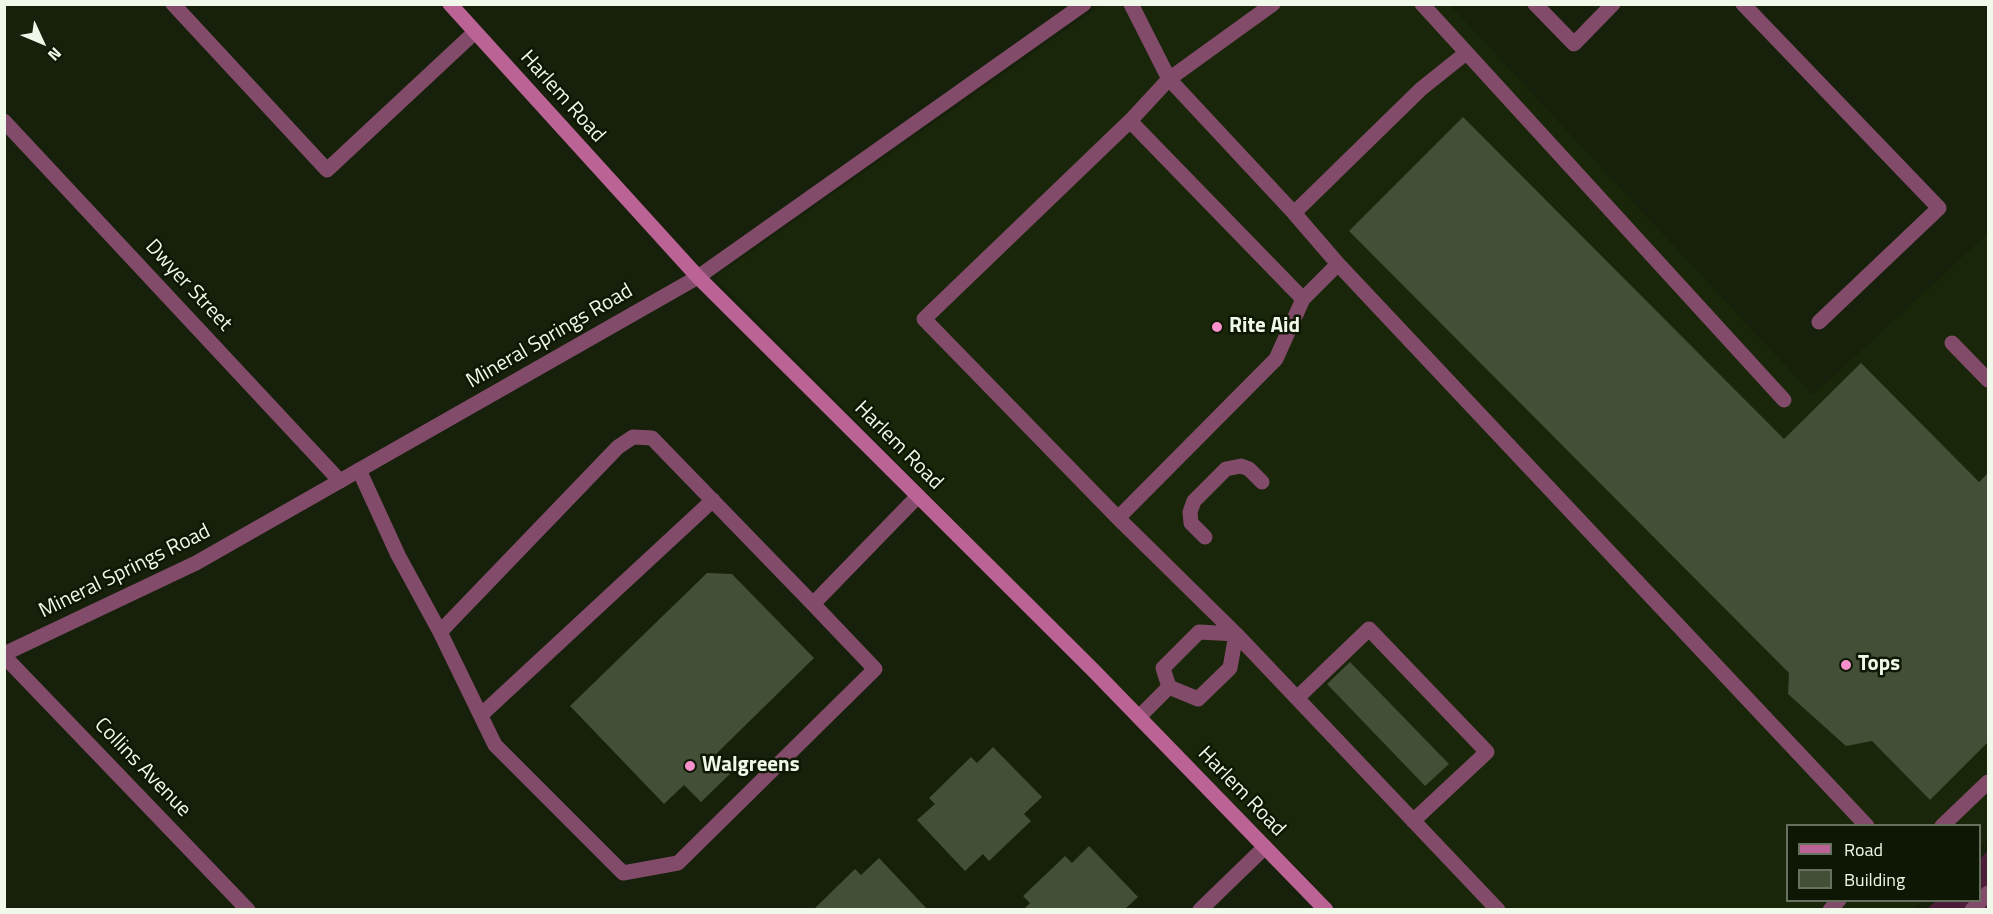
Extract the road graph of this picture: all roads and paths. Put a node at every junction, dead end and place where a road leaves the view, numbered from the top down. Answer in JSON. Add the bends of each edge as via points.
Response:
{"nodes":[{"id":1,"x":173,"y":4,"type":"edge"},
{"id":2,"x":450,"y":4,"type":"edge"},
{"id":3,"x":1084,"y":4,"type":"edge"},
{"id":4,"x":1131,"y":4,"type":"edge"},
{"id":5,"x":1273,"y":4,"type":"edge"},
{"id":6,"x":1422,"y":4,"type":"edge"},
{"id":7,"x":1535,"y":4,"type":"edge"},
{"id":8,"x":1613,"y":4,"type":"edge"},
{"id":9,"x":1743,"y":4,"type":"edge"},
{"id":10,"x":475,"y":32,"type":"junction"},
{"id":11,"x":1466,"y":53,"type":"junction"},
{"id":12,"x":1169,"y":79,"type":"junction"},
{"id":13,"x":4,"y":121,"type":"edge"},
{"id":14,"x":1130,"y":121,"type":"junction"},
{"id":15,"x":1294,"y":213,"type":"junction"},
{"id":16,"x":1338,"y":264,"type":"junction"},
{"id":17,"x":698,"y":277,"type":"junction"},
{"id":18,"x":1303,"y":299,"type":"junction"},
{"id":19,"x":1819,"y":322,"type":"dead end"},
{"id":20,"x":1952,"y":343,"type":"dead end"},
{"id":21,"x":1989,"y":380,"type":"edge"},
{"id":22,"x":1784,"y":400,"type":"dead end"},
{"id":23,"x":358,"y":470,"type":"junction"},
{"id":24,"x":340,"y":481,"type":"junction"},
{"id":25,"x":1262,"y":483,"type":"dead end"},
{"id":26,"x":918,"y":496,"type":"junction"},
{"id":27,"x":712,"y":500,"type":"junction"},
{"id":28,"x":1118,"y":518,"type":"junction"},
{"id":29,"x":1205,"y":537,"type":"dead end"},
{"id":30,"x":813,"y":603,"type":"junction"},
{"id":31,"x":440,"y":632,"type":"junction"},
{"id":32,"x":1236,"y":634,"type":"junction"},
{"id":33,"x":4,"y":655,"type":"edge"},
{"id":34,"x":1169,"y":687,"type":"junction"},
{"id":35,"x":1297,"y":698,"type":"junction"},
{"id":36,"x":481,"y":716,"type":"junction"},
{"id":37,"x":1139,"y":717,"type":"junction"},
{"id":38,"x":1989,"y":782,"type":"edge"},
{"id":39,"x":1413,"y":822,"type":"junction"},
{"id":40,"x":1866,"y":824,"type":"edge"},
{"id":41,"x":1943,"y":824,"type":"edge"},
{"id":42,"x":1265,"y":847,"type":"junction"},
{"id":43,"x":249,"y":909,"type":"edge"},
{"id":44,"x":1200,"y":909,"type":"edge"},
{"id":45,"x":1326,"y":909,"type":"edge"},
{"id":46,"x":1498,"y":909,"type":"edge"}],
"edges":[{"from":1,"to":10,"type":"street","via":[[327,170]]},
{"from":2,"to":10,"type":"main road","name":"Harlem Road"},
{"from":3,"to":17,"type":"street","name":"Mineral Springs Road"},
{"from":4,"to":12,"type":"street"},
{"from":5,"to":12,"type":"street"},
{"from":6,"to":11,"type":"street"},
{"from":7,"to":8,"type":"street","via":[[1574,44]]},
{"from":9,"to":19,"type":"street","via":[[1939,208]]},
{"from":10,"to":17,"type":"main road","name":"Harlem Road"},
{"from":11,"to":15,"type":"street","via":[[1421,88]]},
{"from":11,"to":22,"type":"street"},
{"from":12,"to":14,"type":"street"},
{"from":12,"to":15,"type":"street"},
{"from":13,"to":24,"type":"street","name":"Dwyer Street"},
{"from":14,"to":18,"type":"street"},
{"from":14,"to":28,"type":"street","via":[[924,319]]},
{"from":15,"to":16,"type":"street"},
{"from":16,"to":18,"type":"street"},
{"from":16,"to":40,"type":"street"},
{"from":17,"to":23,"type":"street","name":"Mineral Springs Road"},
{"from":17,"to":26,"type":"main road","name":"Harlem Road"},
{"from":18,"to":28,"type":"street","via":[[1276,359]]},
{"from":20,"to":21,"type":"street"},
{"from":23,"to":24,"type":"street","name":"Mineral Springs Road"},
{"from":23,"to":31,"type":"street"},
{"from":24,"to":33,"type":"street","name":"Mineral Springs Road","via":[[196,563]]},
{"from":25,"to":29,"type":"street","via":[[1250,469],[1241,466],[1226,470],[1194,501],[1190,512],[1191,523]]},
{"from":26,"to":30,"type":"street"},
{"from":26,"to":37,"type":"main road","name":"Harlem Road"},
{"from":27,"to":30,"type":"street"},
{"from":27,"to":31,"type":"street","via":[[652,438],[633,437],[618,447]]},
{"from":27,"to":36,"type":"street"},
{"from":28,"to":32,"type":"street"},
{"from":30,"to":36,"type":"street","via":[[875,669],[678,863],[623,873],[495,745]]},
{"from":31,"to":36,"type":"street"},
{"from":32,"to":34,"type":"street","via":[[1199,632],[1163,668]]},
{"from":32,"to":34,"type":"street","via":[[1230,668],[1198,699]]},
{"from":32,"to":35,"type":"street"},
{"from":33,"to":43,"type":"street","name":"Collins Avenue"},
{"from":34,"to":37,"type":"street"},
{"from":35,"to":39,"type":"street"},
{"from":35,"to":39,"type":"street","via":[[1369,629],[1487,752]]},
{"from":37,"to":42,"type":"main road","name":"Harlem Road"},
{"from":38,"to":41,"type":"street"},
{"from":39,"to":46,"type":"street"},
{"from":42,"to":44,"type":"street"},
{"from":42,"to":45,"type":"main road","name":"Harlem Road"}]}
